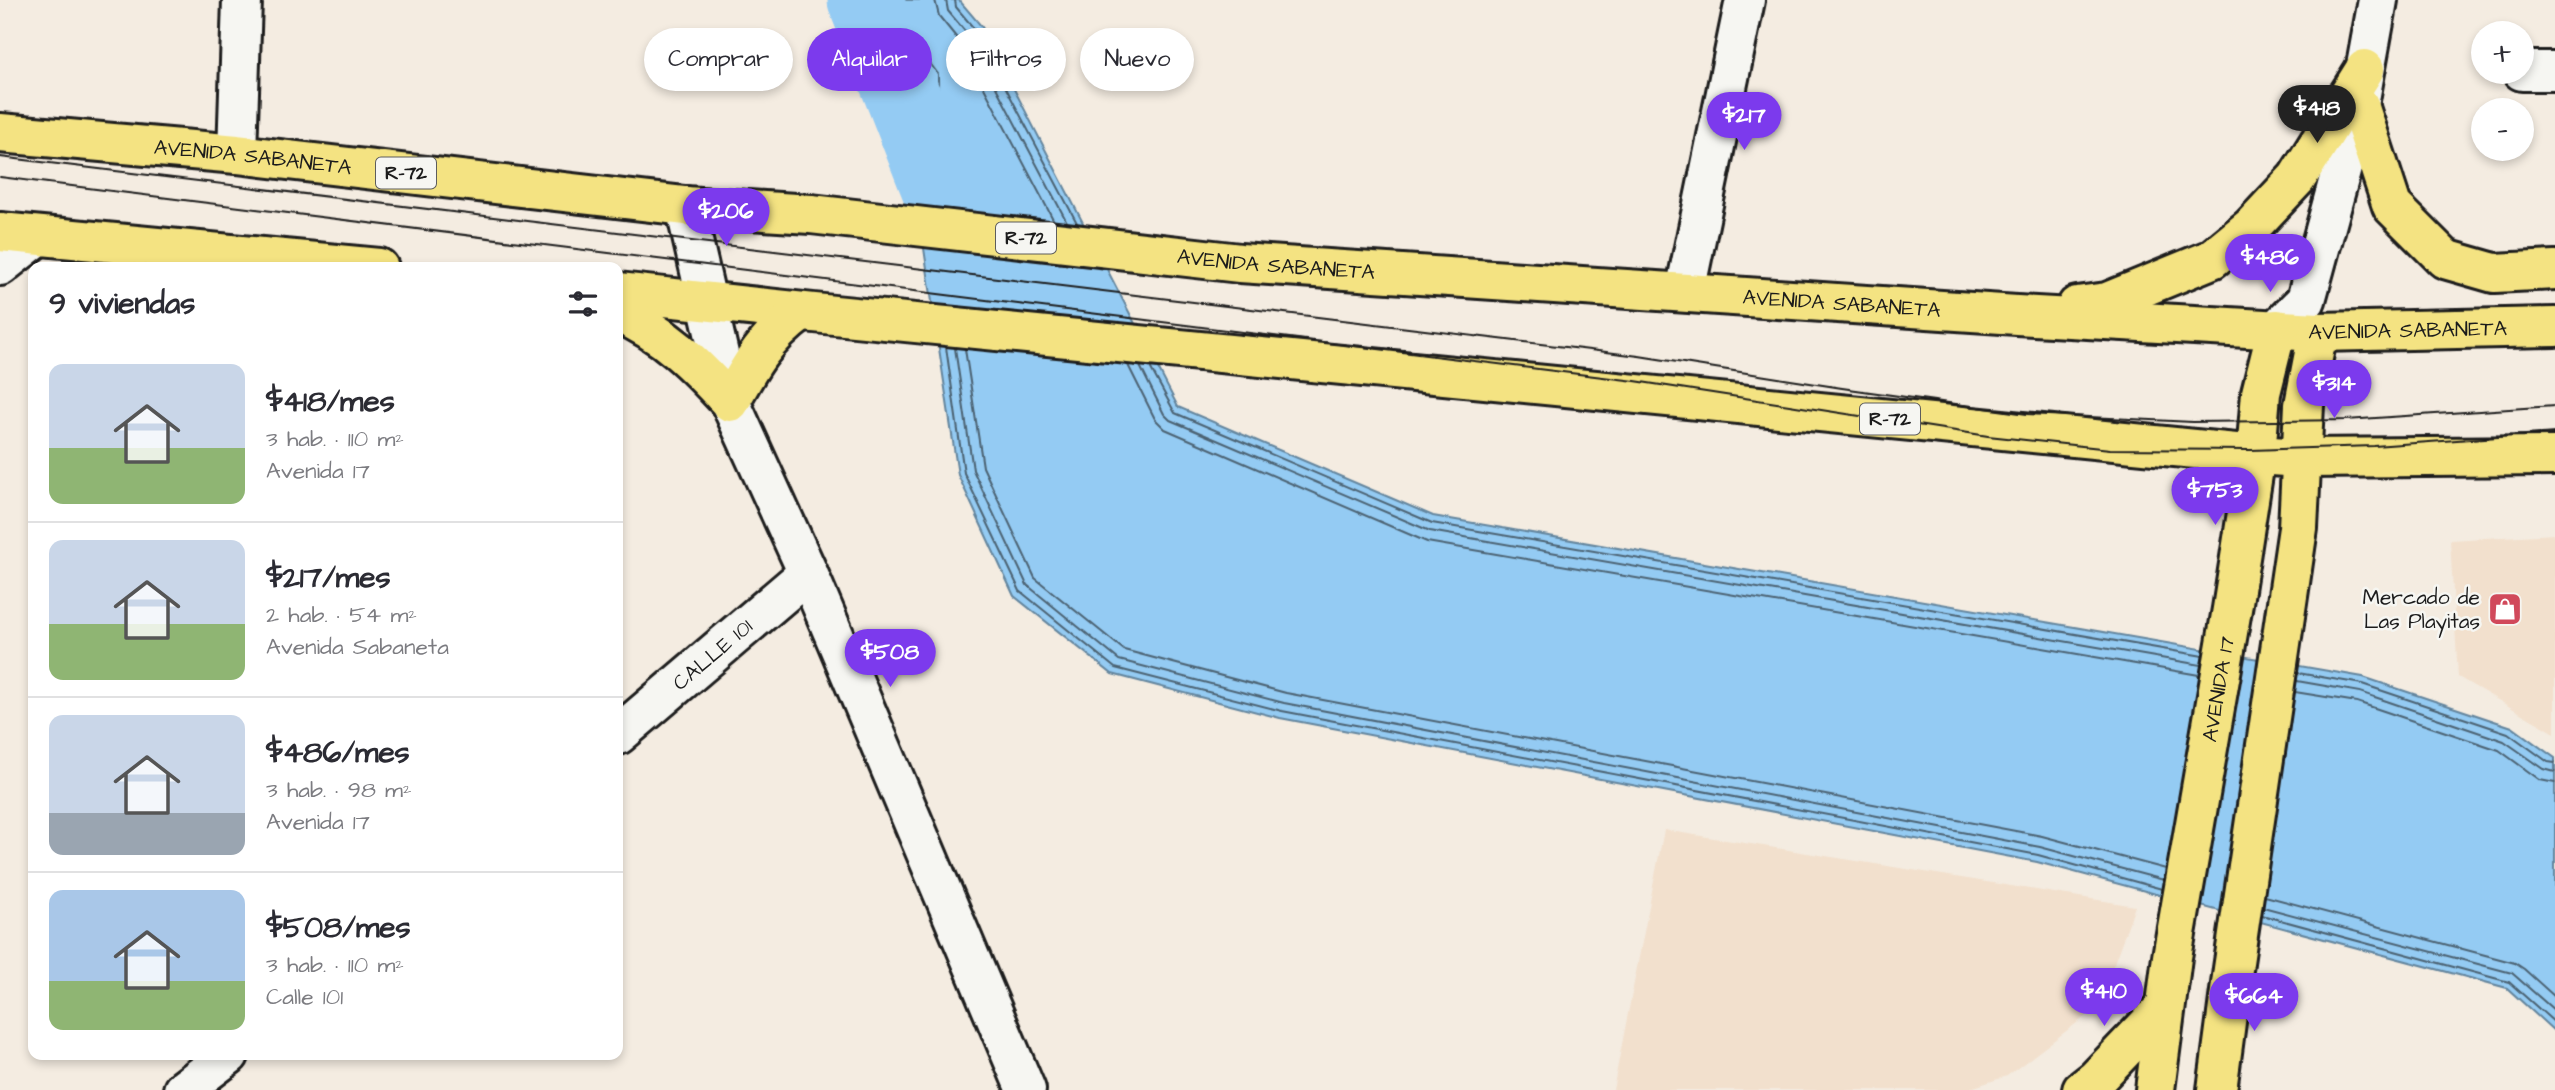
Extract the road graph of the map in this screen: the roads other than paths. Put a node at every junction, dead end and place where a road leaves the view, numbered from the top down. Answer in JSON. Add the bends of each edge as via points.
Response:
{"nodes":[{"id":1,"x":242,"y":0,"type":"edge"},
{"id":2,"x":1745,"y":0,"type":"edge"},
{"id":3,"x":2378,"y":0,"type":"edge"},
{"id":4,"x":2534,"y":71,"type":"edge"},
{"id":5,"x":2555,"y":71,"type":"edge"},
{"id":6,"x":2362,"y":87,"type":"junction"},
{"id":7,"x":0,"y":133,"type":"edge"},
{"id":8,"x":237,"y":154,"type":"junction"},
{"id":9,"x":685,"y":206,"type":"junction"},
{"id":10,"x":0,"y":232,"type":"edge"},
{"id":11,"x":38,"y":236,"type":"junction"},
{"id":12,"x":279,"y":262,"type":"edge"},
{"id":13,"x":0,"y":265,"type":"edge"},
{"id":14,"x":2555,"y":270,"type":"edge"},
{"id":15,"x":1685,"y":292,"type":"junction"},
{"id":16,"x":623,"y":293,"type":"edge"},
{"id":17,"x":709,"y":303,"type":"junction"},
{"id":18,"x":808,"y":313,"type":"junction"},
{"id":19,"x":623,"y":315,"type":"edge"},
{"id":20,"x":2017,"y":315,"type":"junction"},
{"id":21,"x":2312,"y":316,"type":"junction"},
{"id":22,"x":2555,"y":327,"type":"edge"},
{"id":23,"x":2277,"y":329,"type":"junction"},
{"id":24,"x":730,"y":402,"type":"junction"},
{"id":25,"x":2256,"y":455,"type":"junction"},
{"id":26,"x":2555,"y":456,"type":"edge"},
{"id":27,"x":2302,"y":458,"type":"junction"},
{"id":28,"x":808,"y":573,"type":"junction"},
{"id":29,"x":623,"y":731,"type":"edge"},
{"id":30,"x":2164,"y":1008,"type":"junction"},
{"id":31,"x":222,"y":1060,"type":"edge"},
{"id":32,"x":183,"y":1090,"type":"edge"},
{"id":33,"x":1026,"y":1090,"type":"edge"},
{"id":34,"x":2082,"y":1090,"type":"edge"},
{"id":35,"x":2155,"y":1090,"type":"edge"},
{"id":36,"x":2217,"y":1090,"type":"edge"}],
"edges":[{"from":1,"to":8,"type":"street"},
{"from":2,"to":15,"type":"street"},
{"from":3,"to":6,"type":"street"},
{"from":4,"to":5,"type":"street"},
{"from":6,"to":14,"type":"main road","via":[[2392,206],[2445,259],[2494,273]]},
{"from":6,"to":20,"type":"main road","via":[[2297,178],[2251,228],[2212,259],[2107,302]]},
{"from":6,"to":21,"type":"street"},
{"from":7,"to":8,"type":"main road","name":"AVENIDA SABANETA","number":"R-72"},
{"from":8,"to":9,"type":"main road","name":"AVENIDA SABANETA","number":"R-72"},
{"from":9,"to":15,"type":"main road","name":"AVENIDA SABANETA","number":"R-72","via":[[811,214],[1240,263]]},
{"from":9,"to":17,"type":"street"},
{"from":10,"to":11,"type":"main road"},
{"from":11,"to":12,"type":"main road"},
{"from":11,"to":13,"type":"street"},
{"from":15,"to":20,"type":"main road","name":"AVENIDA SABANETA","number":"R-72"},
{"from":16,"to":17,"type":"main road","number":"R-72"},
{"from":17,"to":18,"type":"main road","number":"R-72"},
{"from":17,"to":24,"type":"street"},
{"from":18,"to":24,"type":"main road","via":[[777,330],[755,356]]},
{"from":18,"to":25,"type":"main road","number":"R-72"},
{"from":19,"to":24,"type":"main road","via":[[690,359]]},
{"from":20,"to":23,"type":"main road","name":"AVENIDA SABANETA","number":"R-72"},
{"from":21,"to":22,"type":"main road","name":"AVENIDA SABANETA","number":"R-72"},
{"from":21,"to":23,"type":"main road","name":"AVENIDA SABANETA","number":"R-72"},
{"from":21,"to":27,"type":"main road"},
{"from":23,"to":25,"type":"main road","name":"AVENIDA 17","via":[[2262,393]]},
{"from":24,"to":28,"type":"street"},
{"from":25,"to":27,"type":"main road","number":"R-72"},
{"from":25,"to":30,"type":"main road","name":"AVENIDA 17"},
{"from":26,"to":27,"type":"main road","number":"R-72"},
{"from":27,"to":36,"type":"main road","via":[[2298,528]]},
{"from":28,"to":29,"type":"street","name":"CALLE 101"},
{"from":28,"to":33,"type":"street"},
{"from":30,"to":34,"type":"main road"},
{"from":30,"to":35,"type":"main road","name":"AVENIDA 17"},
{"from":31,"to":32,"type":"street"}]}
